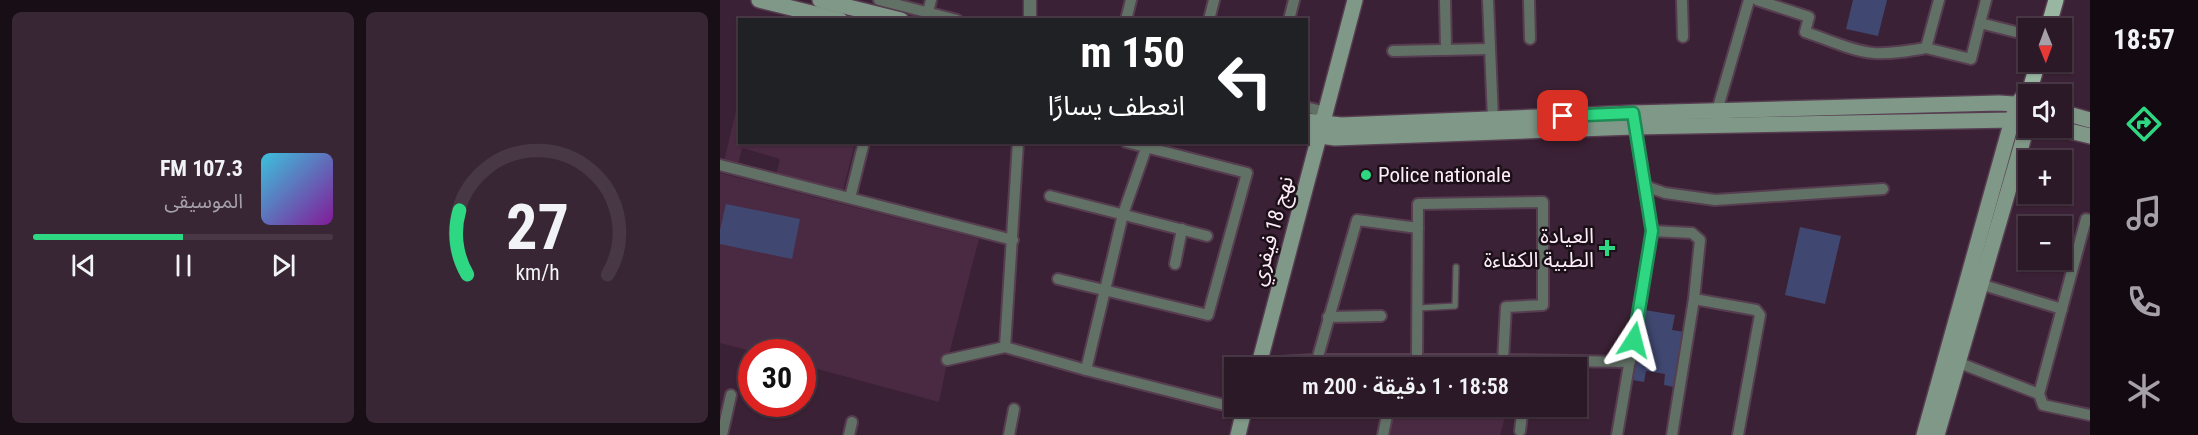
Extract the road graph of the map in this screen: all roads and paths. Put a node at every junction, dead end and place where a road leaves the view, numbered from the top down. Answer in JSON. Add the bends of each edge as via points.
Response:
{"nodes":[{"id":1,"x":759,"y":0,"type":"edge"},
{"id":2,"x":820,"y":0,"type":"edge"},
{"id":3,"x":882,"y":0,"type":"edge"},
{"id":4,"x":931,"y":0,"type":"edge"},
{"id":5,"x":1030,"y":0,"type":"edge"},
{"id":6,"x":1131,"y":0,"type":"edge"},
{"id":7,"x":1214,"y":0,"type":"edge"},
{"id":8,"x":1294,"y":0,"type":"edge"},
{"id":9,"x":1355,"y":0,"type":"edge"},
{"id":10,"x":1445,"y":0,"type":"edge"},
{"id":11,"x":1488,"y":0,"type":"edge"},
{"id":12,"x":1529,"y":0,"type":"edge"},
{"id":13,"x":1682,"y":0,"type":"edge"},
{"id":14,"x":1749,"y":0,"type":"edge"},
{"id":15,"x":1757,"y":0,"type":"edge"},
{"id":16,"x":1939,"y":0,"type":"edge"},
{"id":17,"x":1986,"y":0,"type":"edge"},
{"id":18,"x":2056,"y":0,"type":"edge"},
{"id":19,"x":928,"y":12,"type":"junction"},
{"id":20,"x":832,"y":18,"type":"edge"},
{"id":21,"x":894,"y":18,"type":"edge"},
{"id":22,"x":950,"y":18,"type":"edge"},
{"id":23,"x":1030,"y":18,"type":"edge"},
{"id":24,"x":1126,"y":18,"type":"edge"},
{"id":25,"x":1210,"y":18,"type":"edge"},
{"id":26,"x":1290,"y":18,"type":"edge"},
{"id":27,"x":2051,"y":18,"type":"edge"},
{"id":28,"x":1980,"y":23,"type":"junction"},
{"id":29,"x":2018,"y":32,"type":"edge"},
{"id":30,"x":1683,"y":37,"type":"dead end"},
{"id":31,"x":1530,"y":39,"type":"dead end"},
{"id":32,"x":1926,"y":48,"type":"junction"},
{"id":33,"x":1489,"y":49,"type":"junction"},
{"id":34,"x":1446,"y":50,"type":"junction"},
{"id":35,"x":1393,"y":51,"type":"dead end"},
{"id":36,"x":2018,"y":104,"type":"edge"},
{"id":37,"x":1308,"y":110,"type":"edge"},
{"id":38,"x":1717,"y":111,"type":"junction"},
{"id":39,"x":2072,"y":115,"type":"edge"},
{"id":40,"x":1493,"y":118,"type":"junction"},
{"id":41,"x":1634,"y":120,"type":"junction"},
{"id":42,"x":2090,"y":120,"type":"edge"},
{"id":43,"x":2018,"y":122,"type":"edge"},
{"id":44,"x":1318,"y":127,"type":"edge"},
{"id":45,"x":2072,"y":132,"type":"edge"},
{"id":46,"x":2018,"y":135,"type":"edge"},
{"id":47,"x":2090,"y":136,"type":"edge"},
{"id":48,"x":2019,"y":138,"type":"edge"},
{"id":49,"x":864,"y":144,"type":"edge"},
{"id":50,"x":1018,"y":144,"type":"edge"},
{"id":51,"x":1148,"y":145,"type":"edge"},
{"id":52,"x":720,"y":165,"type":"edge"},
{"id":53,"x":1645,"y":186,"type":"junction"},
{"id":54,"x":1883,"y":189,"type":"dead end"},
{"id":55,"x":1050,"y":196,"type":"dead end"},
{"id":56,"x":850,"y":198,"type":"junction"},
{"id":57,"x":1123,"y":214,"type":"junction"},
{"id":58,"x":2090,"y":220,"type":"edge"},
{"id":59,"x":1418,"y":228,"type":"junction"},
{"id":60,"x":1182,"y":230,"type":"junction"},
{"id":61,"x":1652,"y":231,"type":"junction"},
{"id":62,"x":1207,"y":236,"type":"dead end"},
{"id":63,"x":1013,"y":240,"type":"junction"},
{"id":64,"x":1175,"y":264,"type":"dead end"},
{"id":65,"x":1456,"y":267,"type":"dead end"},
{"id":66,"x":1058,"y":279,"type":"dead end"},
{"id":67,"x":1980,"y":284,"type":"junction"},
{"id":68,"x":1105,"y":290,"type":"junction"},
{"id":69,"x":1694,"y":299,"type":"junction"},
{"id":70,"x":1418,"y":309,"type":"junction"},
{"id":71,"x":2062,"y":309,"type":"junction"},
{"id":72,"x":1381,"y":316,"type":"dead end"},
{"id":73,"x":1328,"y":317,"type":"junction"},
{"id":74,"x":1005,"y":347,"type":"junction"},
{"id":75,"x":1260,"y":357,"type":"edge"},
{"id":76,"x":1318,"y":357,"type":"edge"},
{"id":77,"x":1417,"y":357,"type":"edge"},
{"id":78,"x":1503,"y":357,"type":"edge"},
{"id":79,"x":947,"y":360,"type":"dead end"},
{"id":80,"x":1630,"y":362,"type":"junction"},
{"id":81,"x":1957,"y":362,"type":"junction"},
{"id":82,"x":1587,"y":363,"type":"edge"},
{"id":83,"x":1086,"y":370,"type":"junction"},
{"id":84,"x":2039,"y":394,"type":"junction"},
{"id":85,"x":731,"y":395,"type":"dead end"},
{"id":86,"x":1224,"y":403,"type":"edge"},
{"id":87,"x":1014,"y":409,"type":"dead end"},
{"id":88,"x":2090,"y":415,"type":"edge"},
{"id":89,"x":1243,"y":417,"type":"edge"},
{"id":90,"x":1387,"y":417,"type":"edge"},
{"id":91,"x":1521,"y":417,"type":"edge"},
{"id":92,"x":852,"y":422,"type":"dead end"},
{"id":93,"x":1520,"y":431,"type":"dead end"},
{"id":94,"x":722,"y":435,"type":"edge"},
{"id":95,"x":849,"y":435,"type":"edge"},
{"id":96,"x":1009,"y":435,"type":"edge"},
{"id":97,"x":1238,"y":435,"type":"edge"},
{"id":98,"x":1383,"y":435,"type":"edge"},
{"id":99,"x":1617,"y":435,"type":"edge"},
{"id":100,"x":1672,"y":435,"type":"edge"},
{"id":101,"x":1738,"y":435,"type":"edge"},
{"id":102,"x":1924,"y":435,"type":"edge"},
{"id":103,"x":1937,"y":435,"type":"edge"}],
"edges":[{"from":1,"to":20,"type":"main road"},
{"from":2,"to":21,"type":"main road"},
{"from":3,"to":19,"type":"street"},
{"from":4,"to":19,"type":"street"},
{"from":5,"to":23,"type":"street"},
{"from":6,"to":24,"type":"street"},
{"from":7,"to":25,"type":"street"},
{"from":8,"to":26,"type":"street"},
{"from":9,"to":44,"type":"main road","name":"نهج 18 فيفري"},
{"from":10,"to":34,"type":"street"},
{"from":11,"to":33,"type":"street"},
{"from":12,"to":31,"type":"street"},
{"from":13,"to":30,"type":"street"},
{"from":14,"to":38,"type":"street"},
{"from":15,"to":32,"type":"street","via":[[1809,16],[1805,32],[1844,46],[1872,53]]},
{"from":16,"to":32,"type":"street"},
{"from":17,"to":28,"type":"street"},
{"from":18,"to":27,"type":"main road"},
{"from":19,"to":22,"type":"street"},
{"from":28,"to":29,"type":"street"},
{"from":28,"to":32,"type":"street","via":[[1971,59]]},
{"from":33,"to":34,"type":"street"},
{"from":33,"to":40,"type":"street"},
{"from":34,"to":35,"type":"street"},
{"from":36,"to":38,"type":"main road"},
{"from":37,"to":44,"type":"street"},
{"from":38,"to":41,"type":"main road"},
{"from":39,"to":42,"type":"main road"},
{"from":40,"to":41,"type":"main road"},
{"from":40,"to":44,"type":"main road"},
{"from":41,"to":43,"type":"main road"},
{"from":41,"to":44,"type":"main road","via":[[1348,137]]},
{"from":41,"to":53,"type":"street"},
{"from":44,"to":75,"type":"main road","name":"نهج 18 فيفري"},
{"from":45,"to":47,"type":"main road"},
{"from":46,"to":102,"type":"main road","via":[[1968,270]]},
{"from":48,"to":67,"type":"main road"},
{"from":49,"to":56,"type":"street"},
{"from":50,"to":63,"type":"street"},
{"from":51,"to":57,"type":"street"},
{"from":51,"to":68,"type":"street","via":[[1247,173],[1208,315]]},
{"from":52,"to":56,"type":"street"},
{"from":53,"to":54,"type":"street","via":[[1715,200]]},
{"from":53,"to":61,"type":"street"},
{"from":55,"to":57,"type":"street"},
{"from":56,"to":63,"type":"street"},
{"from":57,"to":60,"type":"street"},
{"from":57,"to":68,"type":"street"},
{"from":58,"to":71,"type":"street","via":[[2086,219]]},
{"from":59,"to":70,"type":"street"},
{"from":59,"to":73,"type":"street","via":[[1357,220]]},
{"from":59,"to":78,"type":"street","via":[[1418,204],[1543,202],[1543,306],[1506,307]]},
{"from":60,"to":62,"type":"street"},
{"from":60,"to":64,"type":"street"},
{"from":61,"to":69,"type":"street","via":[[1692,233],[1699,238]]},
{"from":61,"to":80,"type":"street"},
{"from":63,"to":74,"type":"street"},
{"from":65,"to":70,"type":"lane","via":[[1455,306]]},
{"from":66,"to":68,"type":"street"},
{"from":67,"to":71,"type":"street"},
{"from":67,"to":81,"type":"main road"},
{"from":68,"to":83,"type":"street"},
{"from":69,"to":100,"type":"street"},
{"from":69,"to":101,"type":"street","via":[[1756,310],[1760,315]]},
{"from":70,"to":77,"type":"street"},
{"from":71,"to":84,"type":"street"},
{"from":72,"to":73,"type":"street"},
{"from":73,"to":76,"type":"street"},
{"from":74,"to":79,"type":"street"},
{"from":74,"to":83,"type":"street"},
{"from":80,"to":82,"type":"street"},
{"from":80,"to":99,"type":"street"},
{"from":81,"to":84,"type":"street"},
{"from":81,"to":103,"type":"main road"},
{"from":83,"to":86,"type":"street"},
{"from":84,"to":88,"type":"street","via":[[2043,405]]},
{"from":85,"to":94,"type":"street"},
{"from":87,"to":96,"type":"street"},
{"from":89,"to":97,"type":"main road"},
{"from":90,"to":98,"type":"street"},
{"from":91,"to":93,"type":"street"},
{"from":92,"to":95,"type":"street"}]}
